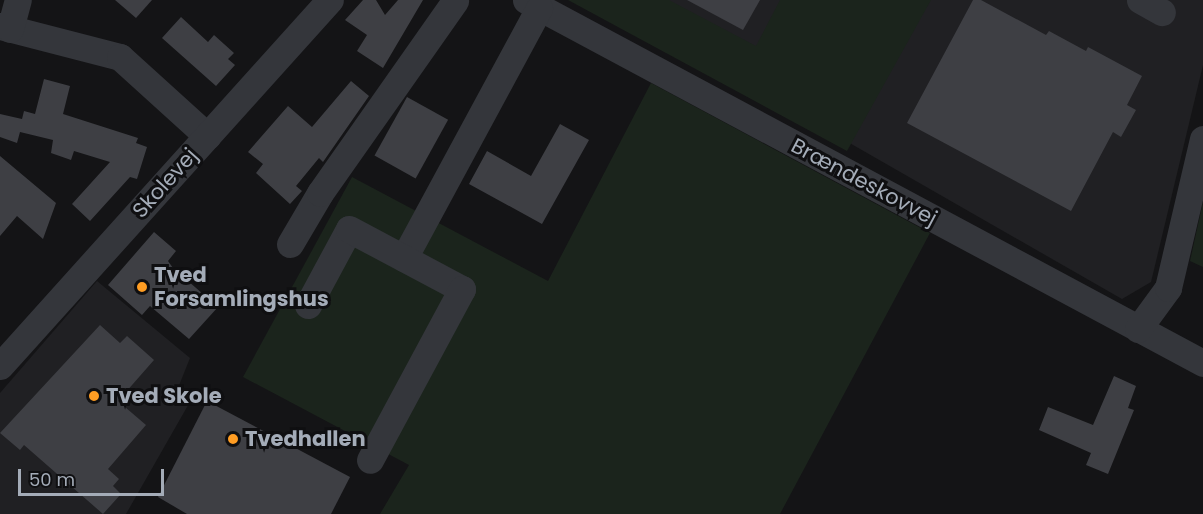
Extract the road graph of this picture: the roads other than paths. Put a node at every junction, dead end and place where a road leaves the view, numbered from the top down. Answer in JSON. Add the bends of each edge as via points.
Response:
{"nodes":[{"id":1,"x":18,"y":0,"type":"edge"},
{"id":2,"x":330,"y":0,"type":"edge"},
{"id":3,"x":455,"y":1,"type":"edge"},
{"id":4,"x":532,"y":4,"type":"edge"},
{"id":5,"x":5,"y":27,"type":"edge"},
{"id":6,"x":207,"y":136,"type":"junction"},
{"id":7,"x":1203,"y":139,"type":"edge"},
{"id":8,"x":290,"y":244,"type":"dead end"},
{"id":9,"x":404,"y":258,"type":"junction"},
{"id":10,"x":308,"y":305,"type":"dead end"},
{"id":11,"x":1138,"y":329,"type":"junction"},
{"id":12,"x":1203,"y":363,"type":"edge"},
{"id":13,"x":0,"y":366,"type":"edge"},
{"id":14,"x":370,"y":460,"type":"dead end"}],
"edges":[{"from":1,"to":5,"type":"street"},
{"from":2,"to":6,"type":"street","name":"Skolevej"},
{"from":3,"to":8,"type":"street","via":[[320,193]]},
{"from":4,"to":9,"type":"street"},
{"from":4,"to":11,"type":"street","name":"Brændeskovvej"},
{"from":5,"to":6,"type":"street","via":[[120,57]]},
{"from":6,"to":13,"type":"street","name":"Skolevej"},
{"from":7,"to":11,"type":"street","via":[[1168,288]]},
{"from":9,"to":10,"type":"street","via":[[349,229]]},
{"from":9,"to":14,"type":"street","via":[[462,290]]},
{"from":11,"to":12,"type":"street","name":"Brændeskovvej"}]}
